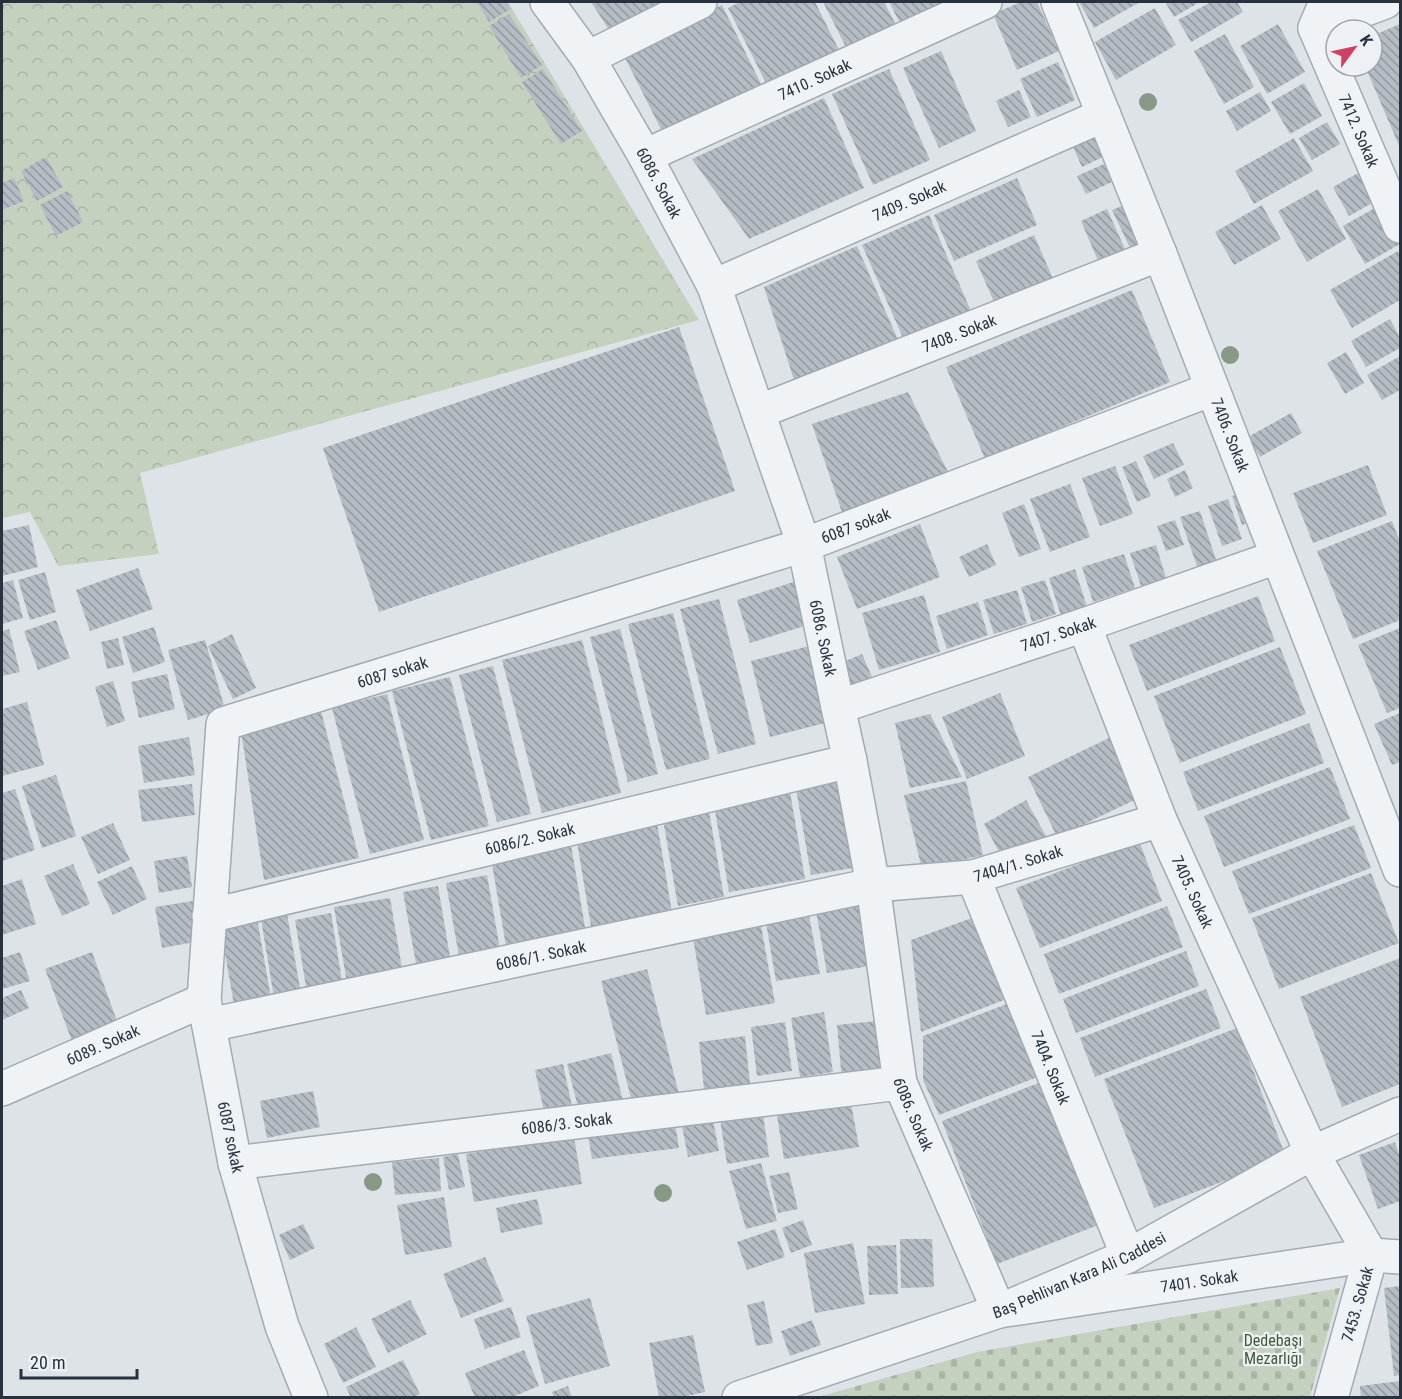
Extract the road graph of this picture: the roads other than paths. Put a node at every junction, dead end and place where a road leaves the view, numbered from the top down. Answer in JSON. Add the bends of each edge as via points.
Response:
{"nodes":[{"id":1,"x":547,"y":2,"type":"edge"},
{"id":2,"x":700,"y":2,"type":"edge"},
{"id":3,"x":985,"y":2,"type":"edge"},
{"id":4,"x":1058,"y":2,"type":"edge"},
{"id":5,"x":1385,"y":2,"type":"edge"},
{"id":6,"x":1321,"y":15,"type":"edge"},
{"id":7,"x":588,"y":58,"type":"junction"},
{"id":8,"x":1104,"y":115,"type":"junction"},
{"id":9,"x":645,"y":156,"type":"junction"},
{"id":10,"x":1401,"y":226,"type":"edge"},
{"id":11,"x":1160,"y":254,"type":"junction"},
{"id":12,"x":714,"y":286,"type":"junction"},
{"id":13,"x":1212,"y":389,"type":"junction"},
{"id":14,"x":758,"y":412,"type":"junction"},
{"id":15,"x":804,"y":544,"type":"junction"},
{"id":16,"x":1277,"y":557,"type":"junction"},
{"id":17,"x":1084,"y":625,"type":"junction"},
{"id":18,"x":838,"y":707,"type":"junction"},
{"id":19,"x":850,"y":760,"type":"junction"},
{"id":20,"x":1160,"y":820,"type":"junction"},
{"id":21,"x":1401,"y":870,"type":"edge"},
{"id":22,"x":973,"y":877,"type":"junction"},
{"id":23,"x":873,"y":885,"type":"junction"},
{"id":24,"x":209,"y":916,"type":"junction"},
{"id":25,"x":206,"y":1012,"type":"junction"},
{"id":26,"x":900,"y":1083,"type":"junction"},
{"id":27,"x":2,"y":1089,"type":"edge"},
{"id":28,"x":1401,"y":1114,"type":"edge"},
{"id":29,"x":1312,"y":1153,"type":"junction"},
{"id":30,"x":235,"y":1163,"type":"junction"},
{"id":31,"x":1128,"y":1256,"type":"junction"},
{"id":32,"x":1386,"y":1256,"type":"edge"},
{"id":33,"x":999,"y":1311,"type":"junction"},
{"id":34,"x":311,"y":1398,"type":"edge"},
{"id":35,"x":739,"y":1398,"type":"edge"},
{"id":36,"x":1331,"y":1398,"type":"edge"}],
"edges":[{"from":1,"to":7,"type":"street","name":"6086. Sokak"},
{"from":2,"to":7,"type":"street"},
{"from":3,"to":9,"type":"street","name":"7410. Sokak"},
{"from":4,"to":8,"type":"street","name":"7406. Sokak"},
{"from":5,"to":6,"type":"street"},
{"from":6,"to":10,"type":"street","name":"7412. Sokak"},
{"from":7,"to":9,"type":"street","name":"6086. Sokak"},
{"from":8,"to":11,"type":"street","name":"7406. Sokak"},
{"from":8,"to":12,"type":"street","name":"7409. Sokak"},
{"from":9,"to":12,"type":"street","name":"6086. Sokak"},
{"from":11,"to":13,"type":"street","name":"7406. Sokak"},
{"from":11,"to":14,"type":"street","name":"7408. Sokak"},
{"from":12,"to":14,"type":"street","name":"6086. Sokak"},
{"from":13,"to":15,"type":"street","name":"6087 sokak"},
{"from":13,"to":16,"type":"street","name":"7406. Sokak"},
{"from":14,"to":15,"type":"street","name":"6086. Sokak"},
{"from":15,"to":18,"type":"street","name":"6086. Sokak"},
{"from":15,"to":24,"type":"street","name":"6087 sokak","via":[[223,724]]},
{"from":16,"to":17,"type":"street","name":"7407. Sokak"},
{"from":16,"to":21,"type":"street","name":"7406. Sokak"},
{"from":17,"to":18,"type":"street","name":"7407. Sokak"},
{"from":17,"to":20,"type":"street","name":"7405. Sokak"},
{"from":18,"to":19,"type":"street","name":"6086. Sokak"},
{"from":19,"to":23,"type":"street","name":"6086. Sokak"},
{"from":19,"to":24,"type":"street","name":"6086/2. Sokak"},
{"from":20,"to":22,"type":"street","name":"7404/1. Sokak"},
{"from":20,"to":29,"type":"street","name":"7405. Sokak"},
{"from":22,"to":23,"type":"street","name":"7404/1. Sokak"},
{"from":22,"to":31,"type":"street","name":"7404. Sokak"},
{"from":23,"to":25,"type":"street","name":"6086/1. Sokak"},
{"from":23,"to":26,"type":"street","name":"6086. Sokak"},
{"from":24,"to":25,"type":"street","name":"6087 sokak"},
{"from":25,"to":27,"type":"street","name":"6089. Sokak"},
{"from":25,"to":30,"type":"street","name":"6087 sokak"},
{"from":26,"to":30,"type":"street","name":"6086/3. Sokak"},
{"from":26,"to":33,"type":"street","name":"6086. Sokak"},
{"from":28,"to":29,"type":"street","name":"Baş Pehlivan Kara Ali Caddesi"},
{"from":29,"to":31,"type":"street","name":"Baş Pehlivan Kara Ali Caddesi"},
{"from":29,"to":32,"type":"street","name":"7453. Sokak"},
{"from":30,"to":34,"type":"street","name":"6087 sokak","via":[[282,1326]]},
{"from":31,"to":33,"type":"street","name":"Baş Pehlivan Kara Ali Caddesi"},
{"from":32,"to":33,"type":"street","name":"7401. Sokak"},
{"from":32,"to":36,"type":"street","name":"7453. Sokak"},
{"from":33,"to":35,"type":"street","name":"Baş Pehlivan Kara Ali Caddesi"}]}
